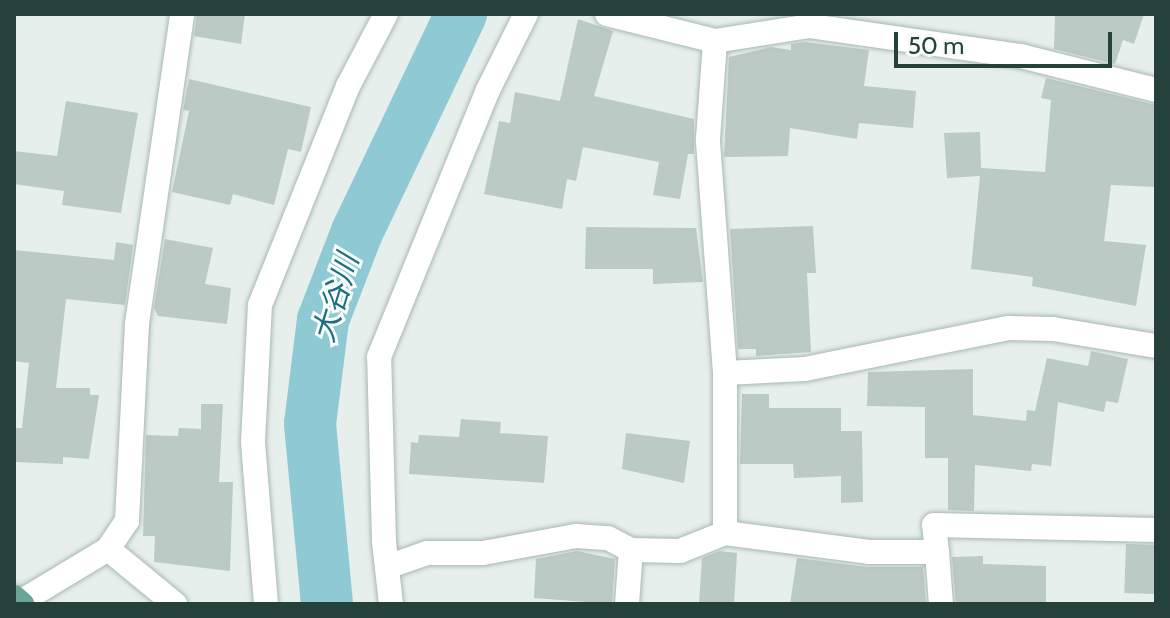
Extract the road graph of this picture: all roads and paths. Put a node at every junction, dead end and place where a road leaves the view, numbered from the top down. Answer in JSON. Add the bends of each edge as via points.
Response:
{"nodes":[{"id":1,"x":182,"y":14,"type":"edge"},
{"id":2,"x":386,"y":14,"type":"edge"},
{"id":3,"x":526,"y":14,"type":"edge"},
{"id":4,"x":607,"y":14,"type":"edge"},
{"id":5,"x":811,"y":20,"type":"edge"},
{"id":6,"x":715,"y":41,"type":"junction"},
{"id":7,"x":1156,"y":90,"type":"edge"},
{"id":8,"x":1156,"y":346,"type":"edge"},
{"id":9,"x":725,"y":373,"type":"junction"},
{"id":10,"x":1156,"y":530,"type":"edge"},
{"id":11,"x":725,"y":533,"type":"junction"},
{"id":12,"x":108,"y":549,"type":"junction"},
{"id":13,"x":631,"y":550,"type":"junction"},
{"id":14,"x":937,"y":552,"type":"junction"},
{"id":15,"x":387,"y":567,"type":"junction"},
{"id":16,"x":18,"y":602,"type":"edge"},
{"id":17,"x":175,"y":604,"type":"edge"},
{"id":18,"x":266,"y":604,"type":"edge"},
{"id":19,"x":391,"y":604,"type":"edge"},
{"id":20,"x":627,"y":604,"type":"edge"},
{"id":21,"x":941,"y":604,"type":"edge"}],
"edges":[{"from":1,"to":12,"type":"street","via":[[137,324],[127,521]]},
{"from":2,"to":18,"type":"street","via":[[348,86],[260,305],[253,442]]},
{"from":3,"to":15,"type":"street","via":[[487,92],[379,357]]},
{"from":4,"to":6,"type":"street"},
{"from":5,"to":6,"type":"street"},
{"from":5,"to":7,"type":"street","via":[[1021,56]]},
{"from":6,"to":9,"type":"street","via":[[708,139]]},
{"from":8,"to":9,"type":"street","via":[[1053,329],[1009,328],[805,369]]},
{"from":9,"to":11,"type":"street"},
{"from":10,"to":14,"type":"street","via":[[934,525]]},
{"from":11,"to":13,"type":"street","via":[[680,551]]},
{"from":11,"to":14,"type":"street","via":[[869,552]]},
{"from":12,"to":16,"type":"street"},
{"from":12,"to":17,"type":"street"},
{"from":13,"to":15,"type":"street","via":[[608,538],[576,536],[483,553],[427,553]]},
{"from":13,"to":20,"type":"street"},
{"from":14,"to":21,"type":"street"},
{"from":15,"to":19,"type":"street"}]}
